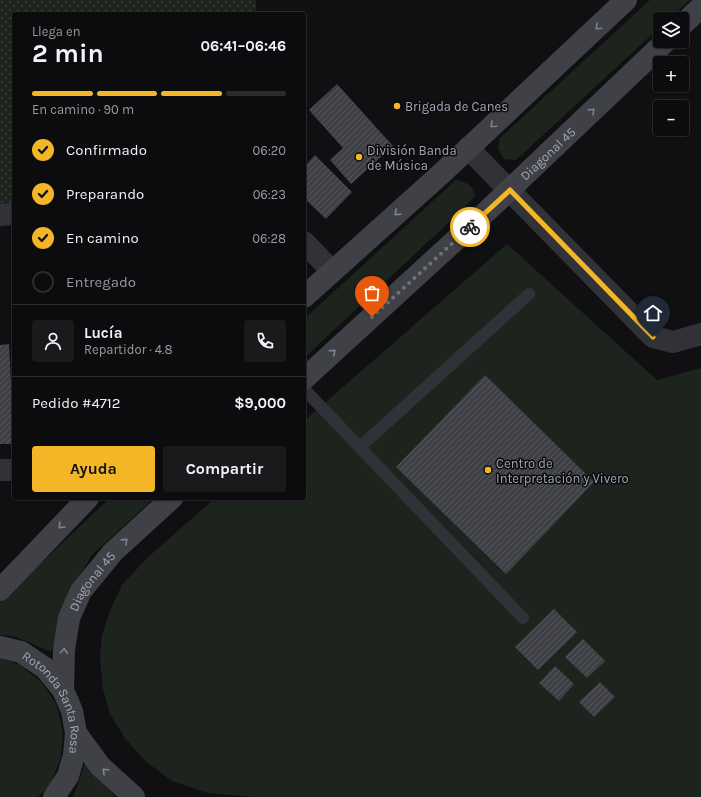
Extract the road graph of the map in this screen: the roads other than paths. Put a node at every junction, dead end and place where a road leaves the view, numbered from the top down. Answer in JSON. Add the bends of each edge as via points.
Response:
{"nodes":[{"id":1,"x":626,"y":0,"type":"edge"},
{"id":2,"x":701,"y":7,"type":"edge"},
{"id":3,"x":689,"y":18,"type":"edge"},
{"id":4,"x":659,"y":48,"type":"edge"},
{"id":5,"x":468,"y":148,"type":"junction"},
{"id":6,"x":510,"y":190,"type":"junction"},
{"id":7,"x":12,"y":214,"type":"edge"},
{"id":8,"x":0,"y":215,"type":"edge"},
{"id":9,"x":306,"y":244,"type":"edge"},
{"id":10,"x":332,"y":271,"type":"junction"},
{"id":11,"x":529,"y":294,"type":"dead end"},
{"id":12,"x":306,"y":295,"type":"edge"},
{"id":13,"x":701,"y":334,"type":"edge"},
{"id":14,"x":306,"y":377,"type":"edge"},
{"id":15,"x":306,"y":391,"type":"edge"},
{"id":16,"x":360,"y":447,"type":"junction"},
{"id":17,"x":0,"y":470,"type":"edge"},
{"id":18,"x":12,"y":470,"type":"edge"},
{"id":19,"x":86,"y":500,"type":"edge"},
{"id":20,"x":170,"y":500,"type":"edge"},
{"id":21,"x":0,"y":590,"type":"edge"},
{"id":22,"x":523,"y":618,"type":"dead end"},
{"id":23,"x":0,"y":647,"type":"edge"},
{"id":24,"x":63,"y":690,"type":"junction"},
{"id":25,"x":76,"y":733,"type":"junction"},
{"id":26,"x":54,"y":797,"type":"edge"},
{"id":27,"x":134,"y":797,"type":"edge"}],
"edges":[{"from":1,"to":5,"type":"main road","one_way":true},
{"from":2,"to":3,"type":"main road"},
{"from":6,"to":4,"type":"main road","name":"Diagonal 45","one_way":true},
{"from":5,"to":6,"type":"street"},
{"from":5,"to":10,"type":"main road","one_way":true},
{"from":6,"to":13,"type":"street","via":[[653,337],[673,342]]},
{"from":14,"to":6,"type":"main road","name":"Diagonal 45","one_way":true},
{"from":7,"to":8,"type":"street"},
{"from":9,"to":10,"type":"street"},
{"from":10,"to":12,"type":"main road"},
{"from":11,"to":16,"type":"lane"},
{"from":15,"to":16,"type":"lane"},
{"from":16,"to":22,"type":"lane"},
{"from":17,"to":18,"type":"street"},
{"from":19,"to":21,"type":"main road","one_way":true},
{"from":24,"to":20,"type":"main road","name":"Diagonal 45","one_way":true,"via":[[64,650],[69,618],[81,591],[112,552]]},
{"from":23,"to":24,"type":"main road","name":"Rotonda Santa Rosa","via":[[21,652],[45,668]]},
{"from":24,"to":25,"type":"main road","name":"Rotonda Santa Rosa","via":[[72,711]]},
{"from":25,"to":26,"type":"main road","name":"Rotonda Santa Rosa","via":[[74,755],[68,776]]},
{"from":27,"to":25,"type":"main road","one_way":true,"via":[[100,766]]}]}
